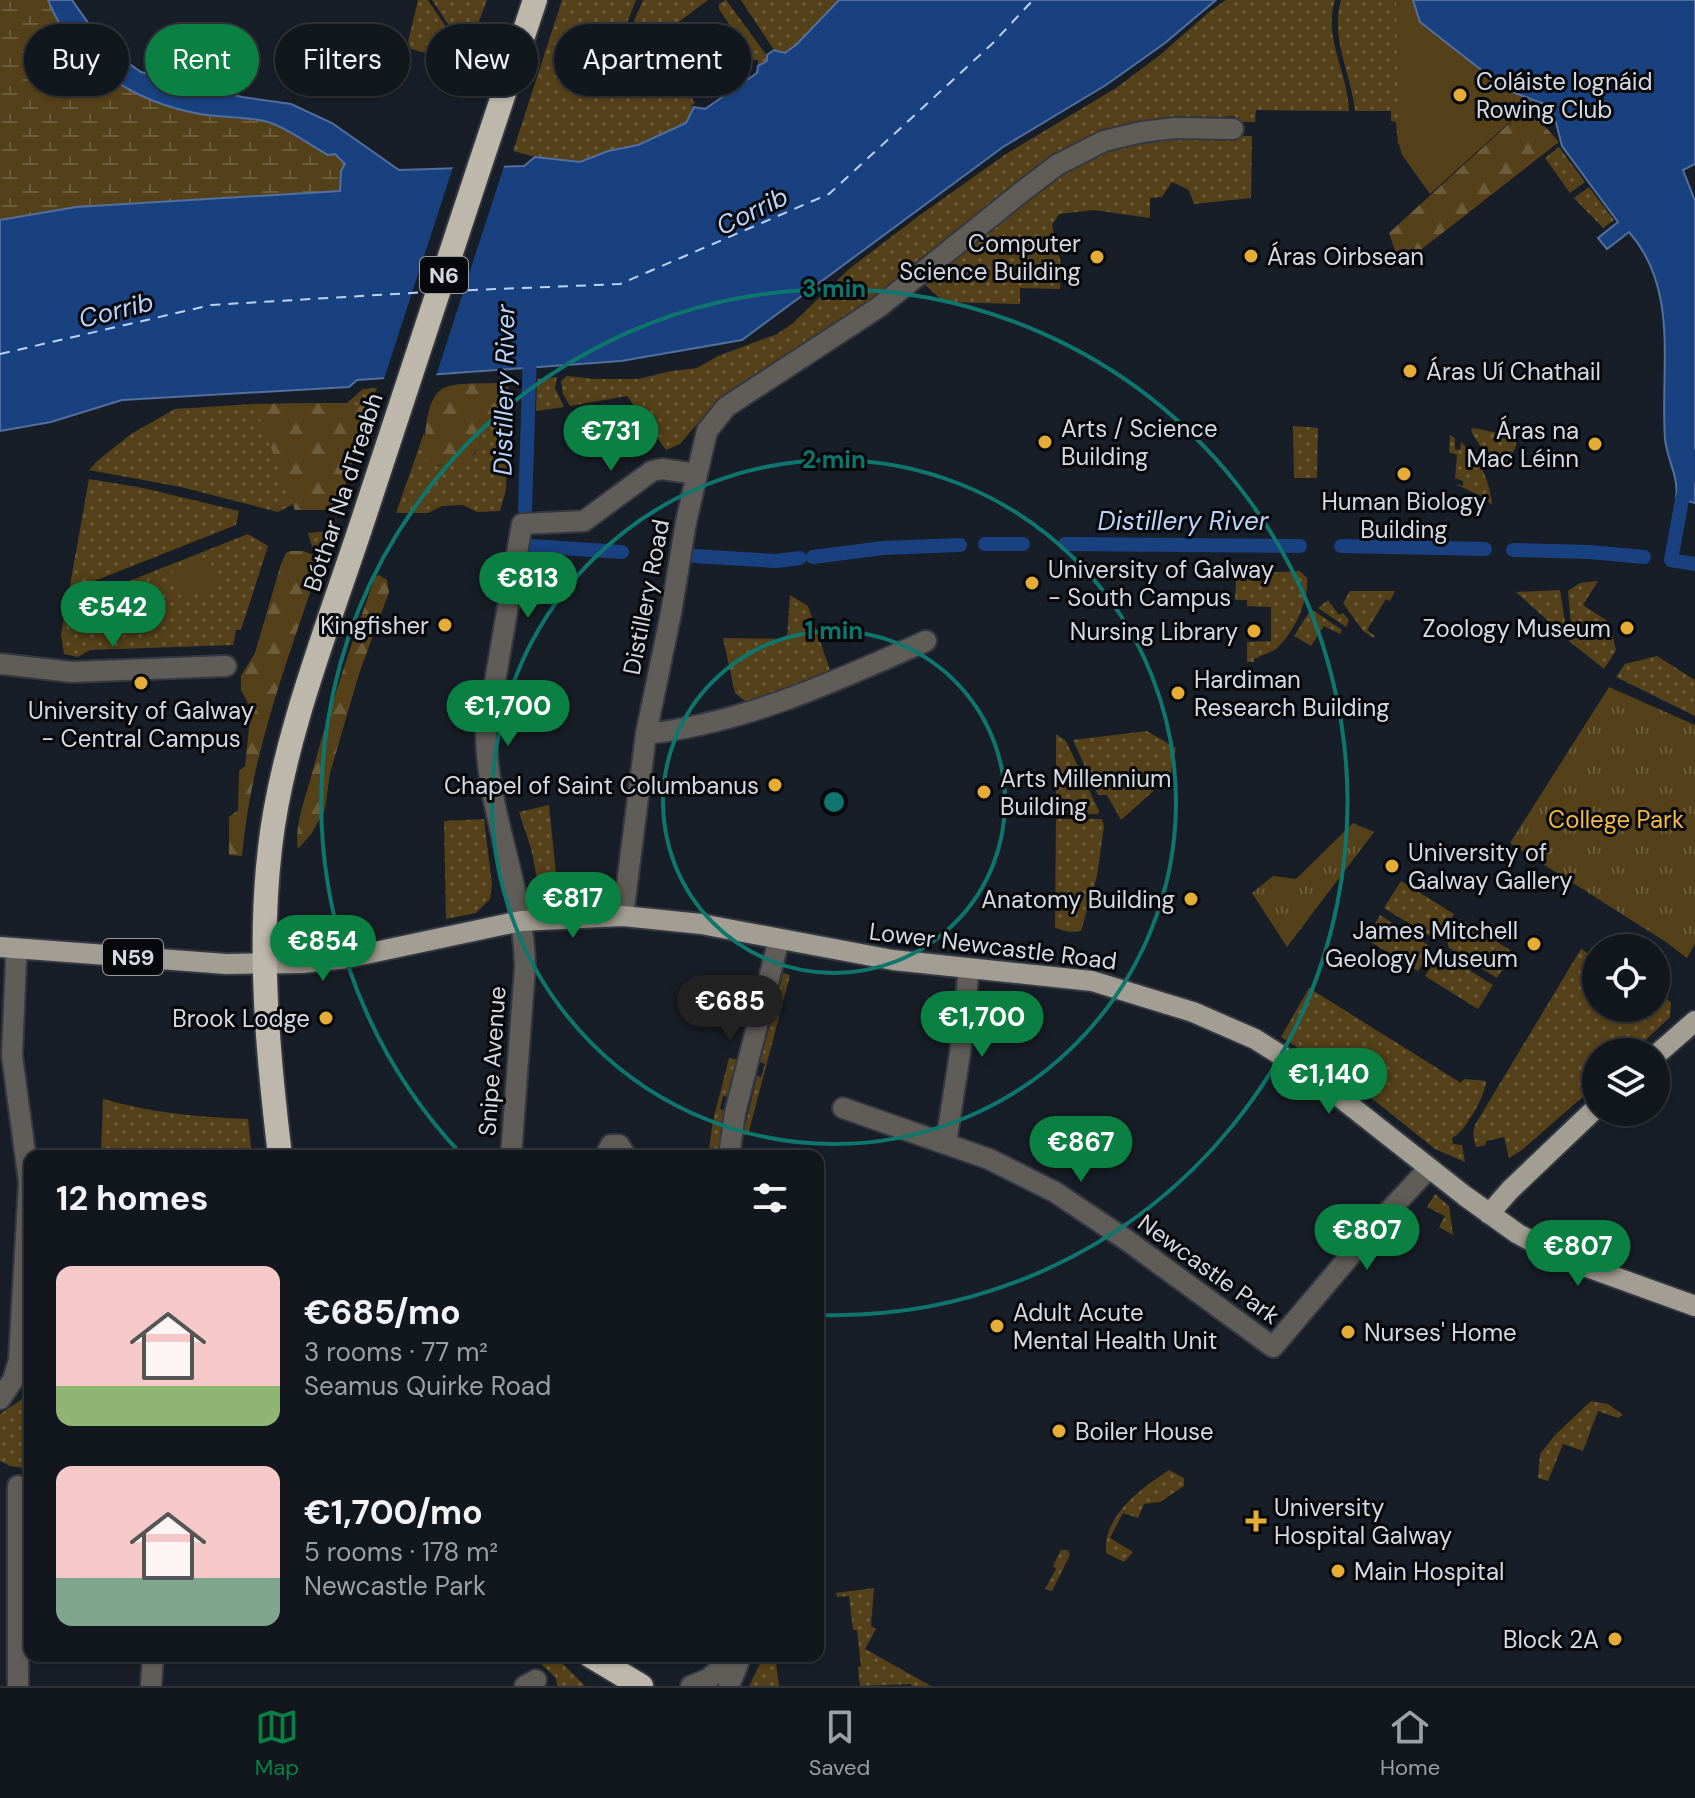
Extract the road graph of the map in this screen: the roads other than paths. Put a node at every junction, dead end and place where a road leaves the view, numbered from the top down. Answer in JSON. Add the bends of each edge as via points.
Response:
{"nodes":[{"id":1,"x":535,"y":0,"type":"edge"},
{"id":2,"x":1233,"y":129,"type":"dead end"},
{"id":3,"x":697,"y":474,"type":"junction"},
{"id":4,"x":926,"y":641,"type":"dead end"},
{"id":5,"x":0,"y":664,"type":"edge"},
{"id":6,"x":226,"y":666,"type":"dead end"},
{"id":7,"x":646,"y":734,"type":"junction"},
{"id":8,"x":623,"y":916,"type":"junction"},
{"id":9,"x":521,"y":921,"type":"junction"},
{"id":10,"x":779,"y":939,"type":"junction"},
{"id":11,"x":7,"y":948,"type":"edge"},
{"id":12,"x":266,"y":963,"type":"junction"},
{"id":13,"x":969,"y":968,"type":"junction"},
{"id":14,"x":1695,"y":1021,"type":"edge"},
{"id":15,"x":1670,"y":1043,"type":"edge"},
{"id":16,"x":843,"y":1108,"type":"dead end"},
{"id":17,"x":1582,"y":1121,"type":"edge"},
{"id":18,"x":946,"y":1143,"type":"junction"},
{"id":19,"x":25,"y":1150,"type":"edge"},
{"id":20,"x":279,"y":1150,"type":"edge"},
{"id":21,"x":511,"y":1150,"type":"edge"},
{"id":22,"x":730,"y":1150,"type":"edge"},
{"id":23,"x":1429,"y":1168,"type":"junction"},
{"id":24,"x":1489,"y":1214,"type":"junction"},
{"id":25,"x":24,"y":1271,"type":"edge"},
{"id":26,"x":1695,"y":1306,"type":"edge"},
{"id":27,"x":0,"y":1399,"type":"edge"},
{"id":28,"x":18,"y":1486,"type":"dead end"},
{"id":29,"x":153,"y":1662,"type":"edge"},
{"id":30,"x":592,"y":1662,"type":"edge"},
{"id":31,"x":599,"y":1662,"type":"edge"},
{"id":32,"x":730,"y":1662,"type":"edge"},
{"id":33,"x":736,"y":1662,"type":"edge"},
{"id":34,"x":18,"y":1686,"type":"edge"},
{"id":35,"x":151,"y":1686,"type":"edge"},
{"id":36,"x":604,"y":1686,"type":"edge"},
{"id":37,"x":641,"y":1686,"type":"edge"},
{"id":38,"x":691,"y":1686,"type":"edge"},
{"id":39,"x":729,"y":1686,"type":"edge"}],
"edges":[{"from":1,"to":12,"type":"highway","name":"Bóthar Na dTreabh","number":"N6","via":[[284,770],[266,879]]},
{"from":2,"to":3,"type":"street","name":"Distillery Road","via":[[1142,132],[1104,141],[1057,165],[879,307],[719,414],[707,431]]},
{"from":3,"to":7,"type":"street","name":"Distillery Road"},
{"from":3,"to":9,"type":"street","name":"Snipe Avenue","via":[[652,471],[584,521],[522,524],[486,734],[488,770]]},
{"from":4,"to":7,"type":"street","via":[[740,716]]},
{"from":5,"to":6,"type":"street","via":[[72,672]]},
{"from":7,"to":8,"type":"street","name":"Distillery Road"},
{"from":8,"to":9,"type":"main road","name":"Lower Newcastle Road"},
{"from":8,"to":10,"type":"main road","name":"Lower Newcastle Road"},
{"from":9,"to":12,"type":"main road","name":"Lower Newcastle Road","via":[[347,958]]},
{"from":9,"to":21,"type":"street","name":"Snipe Avenue","via":[[525,967]]},
{"from":10,"to":13,"type":"main road","name":"Lower Newcastle Road"},
{"from":10,"to":22,"type":"street"},
{"from":11,"to":12,"type":"main road","number":"N59"},
{"from":11,"to":19,"type":"street","via":[[16,960],[12,1056]]},
{"from":12,"to":20,"type":"highway","name":"Bóthar Na dTreabh","number":"N6"},
{"from":13,"to":18,"type":"street"},
{"from":13,"to":23,"type":"main road","name":"Lower Newcastle Road","via":[[1092,981],[1221,1023],[1309,1073]]},
{"from":14,"to":15,"type":"main road"},
{"from":16,"to":18,"type":"street","name":"Newcastle Park"},
{"from":17,"to":24,"type":"main road"},
{"from":18,"to":23,"type":"street","name":"Newcastle Park","via":[[1055,1192],[1273,1347]]},
{"from":23,"to":24,"type":"main road","name":"Lower Newcastle Road"},
{"from":24,"to":26,"type":"main road","name":"Lower Newcastle Road","via":[[1565,1259]]},
{"from":25,"to":27,"type":"street","via":[[19,1360]]},
{"from":28,"to":34,"type":"street"},
{"from":29,"to":35,"type":"street"},
{"from":30,"to":36,"type":"highway"},
{"from":31,"to":37,"type":"highway"},
{"from":32,"to":38,"type":"street"},
{"from":33,"to":39,"type":"street"}]}
